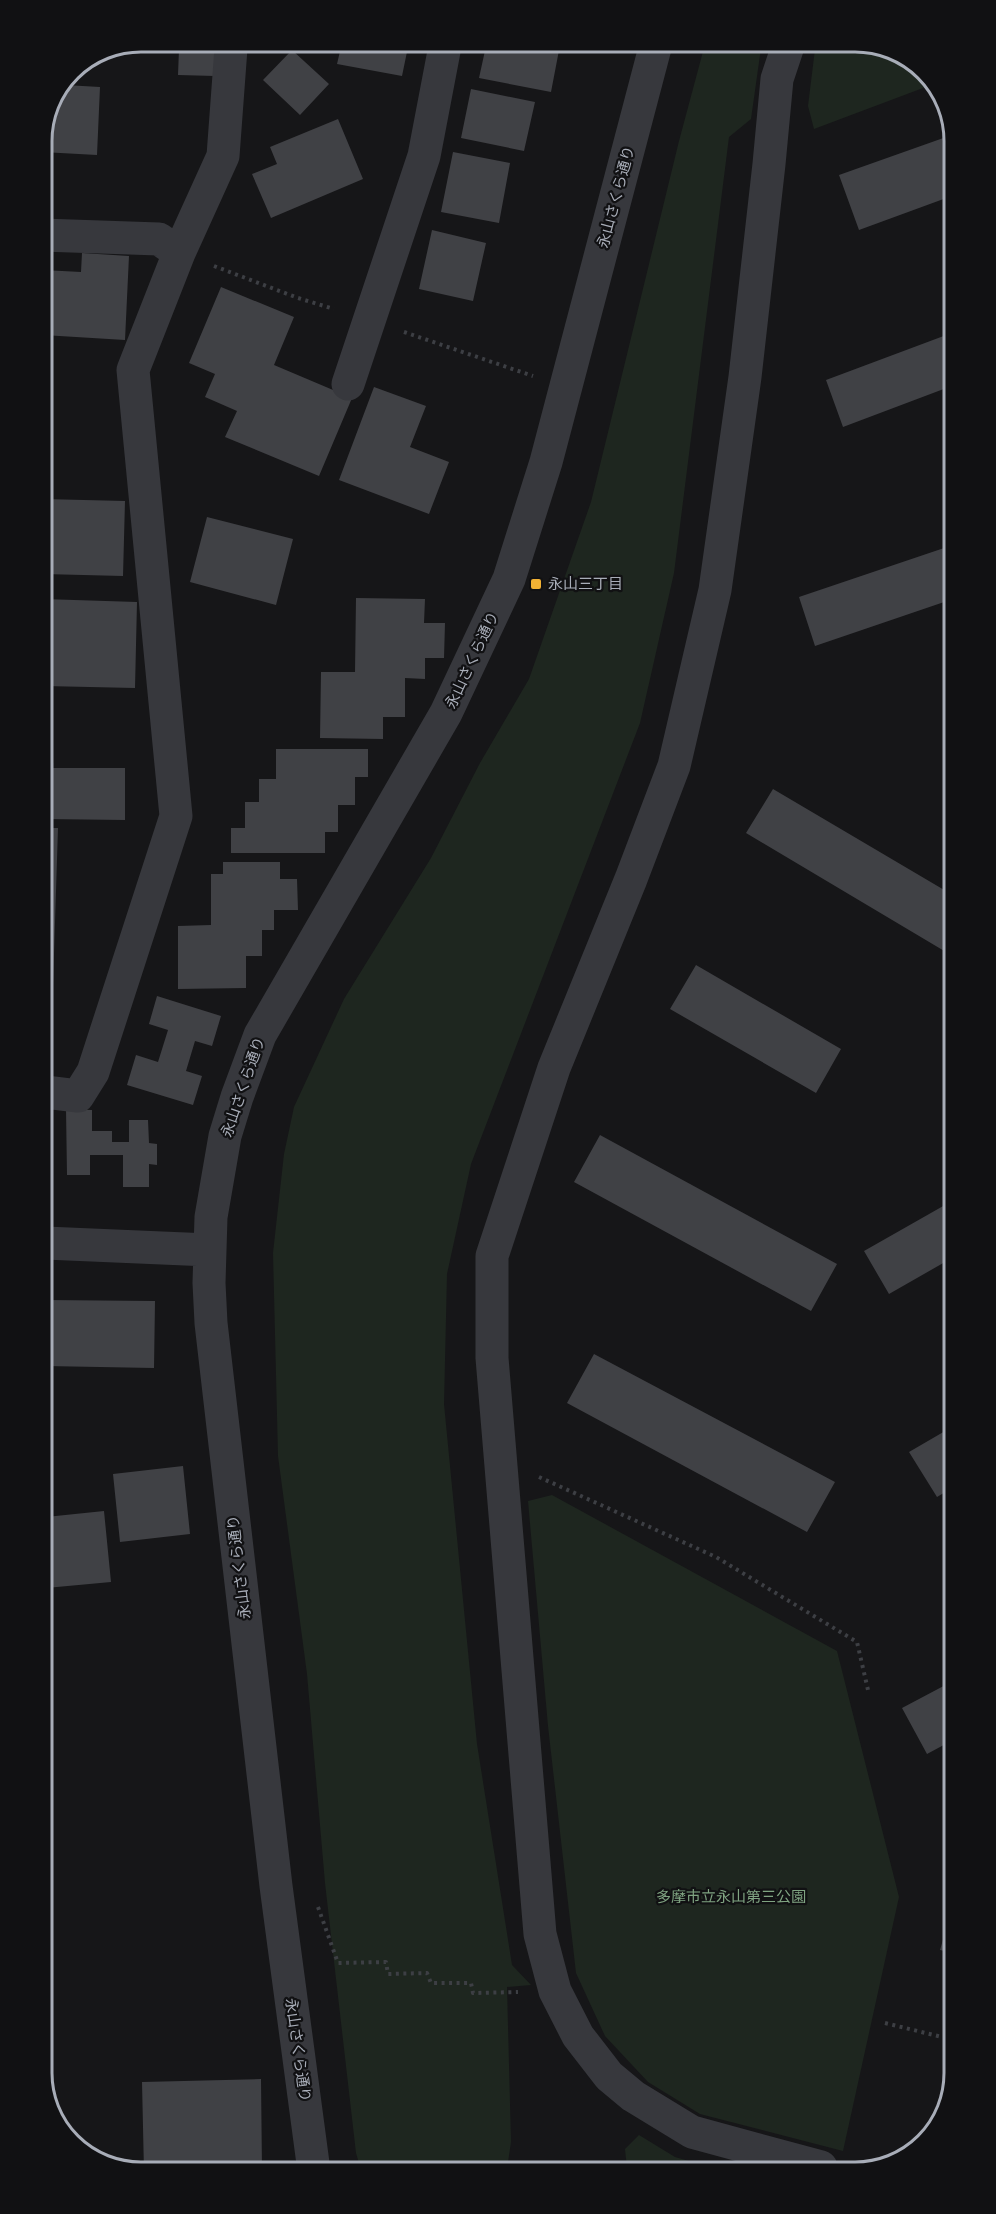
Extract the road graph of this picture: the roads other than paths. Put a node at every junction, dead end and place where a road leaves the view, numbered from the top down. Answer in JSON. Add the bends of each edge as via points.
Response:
{"nodes":[{"id":1,"x":231,"y":52,"type":"edge"},
{"id":2,"x":444,"y":52,"type":"edge"},
{"id":3,"x":654,"y":53,"type":"edge"},
{"id":4,"x":786,"y":53,"type":"edge"},
{"id":5,"x":53,"y":236,"type":"edge"},
{"id":6,"x":179,"y":253,"type":"junction"},
{"id":7,"x":348,"y":384,"type":"dead end"},
{"id":8,"x":53,"y":1093,"type":"edge"},
{"id":9,"x":52,"y":1243,"type":"edge"},
{"id":10,"x":209,"y":1250,"type":"junction"},
{"id":11,"x":313,"y":2161,"type":"edge"},
{"id":12,"x":802,"y":2162,"type":"edge"}],
"edges":[{"from":1,"to":6,"type":"street","via":[[223,156]]},
{"from":2,"to":7,"type":"street","via":[[424,156]]},
{"from":3,"to":10,"type":"street","name":"永山さくら通り","via":[[546,462],[508,579],[446,713],[260,1035],[225,1136],[212,1207]]},
{"from":4,"to":12,"type":"street","via":[[777,79],[745,377],[715,590],[674,766],[554,1068],[492,1256],[492,1358],[540,1934],[555,1991],[584,2044],[609,2076],[633,2096],[692,2132]]},
{"from":5,"to":6,"type":"street","via":[[159,239]]},
{"from":6,"to":8,"type":"street","via":[[134,370],[176,816],[93,1072],[78,1096]]},
{"from":9,"to":10,"type":"street"},
{"from":10,"to":11,"type":"street","name":"永山さくら通り","via":[[211,1323],[276,1886]]}]}
